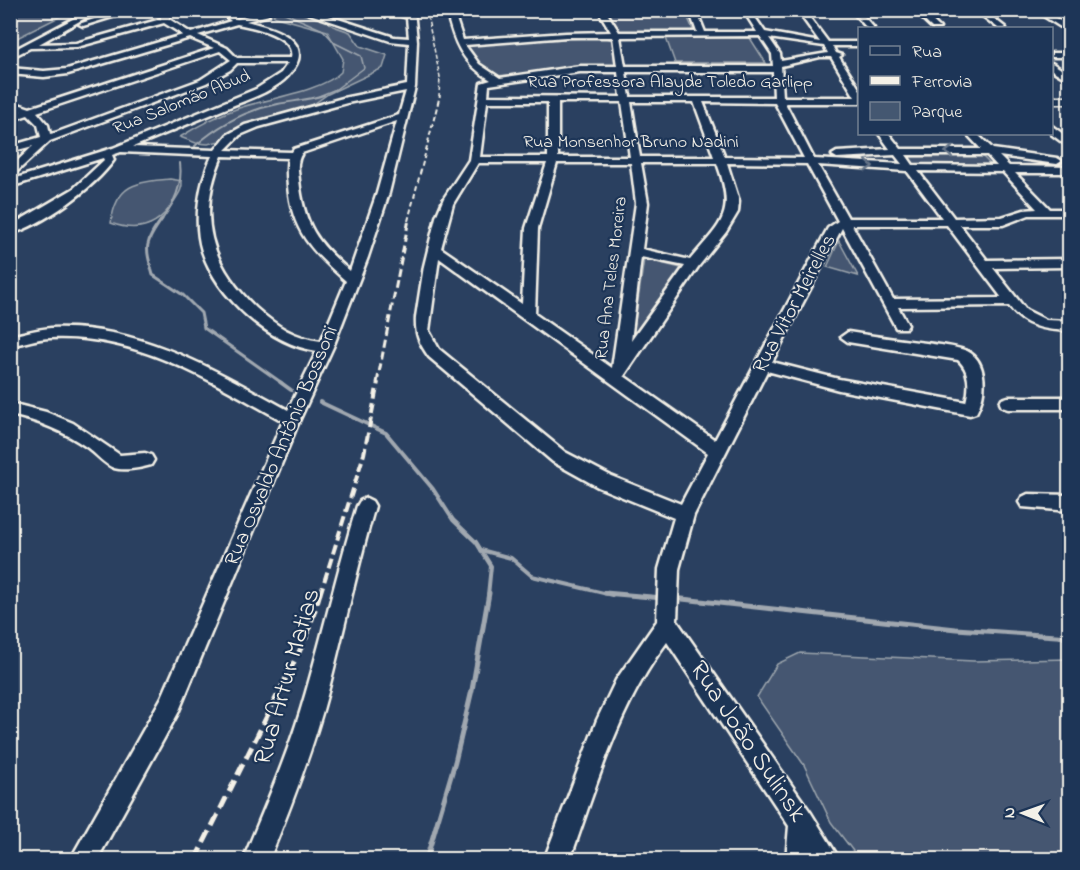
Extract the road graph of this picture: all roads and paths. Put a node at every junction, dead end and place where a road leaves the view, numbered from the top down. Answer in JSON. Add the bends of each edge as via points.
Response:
{"nodes":[{"id":1,"x":96,"y":10,"type":"edge"},
{"id":2,"x":132,"y":10,"type":"edge"},
{"id":3,"x":222,"y":10,"type":"edge"},
{"id":4,"x":301,"y":10,"type":"edge"},
{"id":5,"x":449,"y":10,"type":"edge"},
{"id":6,"x":601,"y":10,"type":"edge"},
{"id":7,"x":692,"y":10,"type":"edge"},
{"id":8,"x":746,"y":10,"type":"edge"},
{"id":9,"x":800,"y":10,"type":"edge"},
{"id":10,"x":854,"y":10,"type":"edge"},
{"id":11,"x":916,"y":10,"type":"edge"},
{"id":12,"x":978,"y":10,"type":"edge"},
{"id":13,"x":1037,"y":10,"type":"edge"},
{"id":14,"x":389,"y":11,"type":"edge"},
{"id":15,"x":267,"y":13,"type":"dead end"},
{"id":16,"x":408,"y":13,"type":"edge"},
{"id":17,"x":165,"y":15,"type":"edge"},
{"id":18,"x":83,"y":18,"type":"junction"},
{"id":19,"x":99,"y":20,"type":"junction"},
{"id":20,"x":235,"y":21,"type":"junction"},
{"id":21,"x":870,"y":27,"type":"edge"},
{"id":22,"x":935,"y":27,"type":"edge"},
{"id":23,"x":1001,"y":27,"type":"edge"},
{"id":24,"x":1070,"y":31,"type":"edge"},
{"id":25,"x":56,"y":32,"type":"junction"},
{"id":26,"x":30,"y":33,"type":"dead end"},
{"id":27,"x":702,"y":34,"type":"junction"},
{"id":28,"x":762,"y":34,"type":"junction"},
{"id":29,"x":185,"y":35,"type":"junction"},
{"id":30,"x":617,"y":39,"type":"junction"},
{"id":31,"x":413,"y":41,"type":"junction"},
{"id":32,"x":458,"y":43,"type":"junction"},
{"id":33,"x":827,"y":45,"type":"junction"},
{"id":34,"x":858,"y":45,"type":"edge"},
{"id":35,"x":30,"y":46,"type":"junction"},
{"id":36,"x":221,"y":48,"type":"junction"},
{"id":37,"x":833,"y":54,"type":"junction"},
{"id":38,"x":850,"y":55,"type":"dead end"},
{"id":39,"x":1053,"y":55,"type":"edge"},
{"id":40,"x":10,"y":56,"type":"edge"},
{"id":41,"x":1070,"y":56,"type":"edge"},
{"id":42,"x":235,"y":60,"type":"junction"},
{"id":43,"x":294,"y":61,"type":"junction"},
{"id":44,"x":777,"y":67,"type":"junction"},
{"id":45,"x":1053,"y":67,"type":"edge"},
{"id":46,"x":622,"y":69,"type":"junction"},
{"id":47,"x":10,"y":71,"type":"edge"},
{"id":48,"x":1070,"y":79,"type":"edge"},
{"id":49,"x":496,"y":80,"type":"junction"},
{"id":50,"x":411,"y":87,"type":"junction"},
{"id":51,"x":858,"y":96,"type":"edge"},
{"id":52,"x":481,"y":99,"type":"junction"},
{"id":53,"x":553,"y":99,"type":"junction"},
{"id":54,"x":858,"y":99,"type":"edge"},
{"id":55,"x":66,"y":100,"type":"junction"},
{"id":56,"x":626,"y":100,"type":"junction"},
{"id":57,"x":698,"y":100,"type":"junction"},
{"id":58,"x":779,"y":100,"type":"junction"},
{"id":59,"x":1053,"y":100,"type":"edge"},
{"id":60,"x":1070,"y":100,"type":"edge"},
{"id":61,"x":10,"y":103,"type":"edge"},
{"id":62,"x":32,"y":112,"type":"junction"},
{"id":63,"x":404,"y":116,"type":"junction"},
{"id":64,"x":10,"y":118,"type":"edge"},
{"id":65,"x":378,"y":124,"type":"junction"},
{"id":66,"x":400,"y":128,"type":"junction"},
{"id":67,"x":1054,"y":130,"type":"edge"},
{"id":68,"x":1070,"y":132,"type":"edge"},
{"id":69,"x":885,"y":135,"type":"edge"},
{"id":70,"x":973,"y":135,"type":"edge"},
{"id":71,"x":46,"y":139,"type":"junction"},
{"id":72,"x":1070,"y":145,"type":"edge"},
{"id":73,"x":10,"y":149,"type":"edge"},
{"id":74,"x":111,"y":151,"type":"junction"},
{"id":75,"x":897,"y":152,"type":"junction"},
{"id":76,"x":989,"y":152,"type":"junction"},
{"id":77,"x":219,"y":154,"type":"junction"},
{"id":78,"x":294,"y":155,"type":"junction"},
{"id":79,"x":637,"y":159,"type":"junction"},
{"id":80,"x":722,"y":159,"type":"junction"},
{"id":81,"x":474,"y":160,"type":"junction"},
{"id":82,"x":553,"y":160,"type":"junction"},
{"id":83,"x":809,"y":160,"type":"junction"},
{"id":84,"x":1070,"y":162,"type":"edge"},
{"id":85,"x":910,"y":168,"type":"junction"},
{"id":86,"x":1005,"y":169,"type":"junction"},
{"id":87,"x":1070,"y":170,"type":"edge"},
{"id":88,"x":10,"y":175,"type":"edge"},
{"id":89,"x":10,"y":184,"type":"edge"},
{"id":90,"x":1047,"y":212,"type":"junction"},
{"id":91,"x":1070,"y":212,"type":"edge"},
{"id":92,"x":844,"y":222,"type":"junction"},
{"id":93,"x":950,"y":222,"type":"junction"},
{"id":94,"x":10,"y":231,"type":"edge"},
{"id":95,"x":828,"y":237,"type":"junction"},
{"id":96,"x":854,"y":239,"type":"junction"},
{"id":97,"x":436,"y":250,"type":"junction"},
{"id":98,"x":637,"y":252,"type":"junction"},
{"id":99,"x":362,"y":256,"type":"junction"},
{"id":100,"x":327,"y":257,"type":"junction"},
{"id":101,"x":1070,"y":263,"type":"edge"},
{"id":102,"x":693,"y":264,"type":"junction"},
{"id":103,"x":982,"y":264,"type":"junction"},
{"id":104,"x":353,"y":280,"type":"junction"},
{"id":105,"x":1011,"y":302,"type":"junction"},
{"id":106,"x":891,"y":303,"type":"junction"},
{"id":107,"x":528,"y":314,"type":"junction"},
{"id":108,"x":901,"y":325,"type":"dead end"},
{"id":109,"x":1070,"y":326,"type":"edge"},
{"id":110,"x":848,"y":337,"type":"dead end"},
{"id":111,"x":10,"y":341,"type":"edge"},
{"id":112,"x":326,"y":347,"type":"junction"},
{"id":113,"x":762,"y":364,"type":"junction"},
{"id":114,"x":618,"y":372,"type":"junction"},
{"id":115,"x":1008,"y":403,"type":"dead end"},
{"id":116,"x":1070,"y":403,"type":"edge"},
{"id":117,"x":10,"y":409,"type":"edge"},
{"id":118,"x":292,"y":419,"type":"junction"},
{"id":119,"x":718,"y":451,"type":"junction"},
{"id":120,"x":145,"y":460,"type":"dead end"},
{"id":121,"x":1028,"y":502,"type":"dead end"},
{"id":122,"x":1070,"y":503,"type":"edge"},
{"id":123,"x":366,"y":506,"type":"dead end"},
{"id":124,"x":685,"y":514,"type":"junction"},
{"id":125,"x":668,"y":616,"type":"junction"},
{"id":126,"x":802,"y":822,"type":"junction"},
{"id":127,"x":83,"y":860,"type":"edge"},
{"id":128,"x":256,"y":860,"type":"edge"},
{"id":129,"x":557,"y":860,"type":"edge"},
{"id":130,"x":799,"y":860,"type":"edge"},
{"id":131,"x":827,"y":860,"type":"edge"}],
"edges":[{"from":1,"to":18,"type":"street"},
{"from":2,"to":19,"type":"street"},
{"from":3,"to":20,"type":"street"},
{"from":4,"to":31,"type":"street","via":[[393,39]]},
{"from":5,"to":32,"type":"street"},
{"from":6,"to":30,"type":"street","name":"Rua Ana Teles Moreira"},
{"from":7,"to":27,"type":"street"},
{"from":8,"to":28,"type":"street","name":"Rua Vitor Meirelles"},
{"from":9,"to":33,"type":"street"},
{"from":10,"to":21,"type":"street"},
{"from":11,"to":22,"type":"street"},
{"from":12,"to":23,"type":"street"},
{"from":13,"to":24,"type":"street"},
{"from":14,"to":16,"type":"street"},
{"from":14,"to":16,"type":"street"},
{"from":15,"to":20,"type":"street"},
{"from":16,"to":31,"type":"street","name":"Rua Osvaldo Antônio Bossoni"},
{"from":17,"to":29,"type":"street"},
{"from":17,"to":35,"type":"street","via":[[77,45]]},
{"from":18,"to":19,"type":"street"},
{"from":18,"to":25,"type":"street"},
{"from":19,"to":25,"type":"street"},
{"from":20,"to":29,"type":"street"},
{"from":20,"to":43,"type":"street","via":[[287,39],[294,48]]},
{"from":25,"to":26,"type":"street"},
{"from":25,"to":35,"type":"street"},
{"from":27,"to":28,"type":"street"},
{"from":27,"to":30,"type":"street","via":[[646,34]]},
{"from":28,"to":33,"type":"street"},
{"from":28,"to":44,"type":"street","name":"Rua Vitor Meirelles","via":[[776,54]]},
{"from":29,"to":36,"type":"street"},
{"from":29,"to":47,"type":"street","via":[[68,71]]},
{"from":30,"to":32,"type":"street"},
{"from":30,"to":46,"type":"street","name":"Rua Ana Teles Moreira"},
{"from":31,"to":50,"type":"street","name":"Rua Osvaldo Antônio Bossoni"},
{"from":32,"to":49,"type":"street","via":[[485,74]]},
{"from":33,"to":34,"type":"street"},
{"from":33,"to":37,"type":"street"},
{"from":35,"to":40,"type":"street"},
{"from":36,"to":42,"type":"street"},
{"from":36,"to":55,"type":"street"},
{"from":37,"to":38,"type":"street"},
{"from":37,"to":44,"type":"street"},
{"from":37,"to":51,"type":"street"},
{"from":39,"to":41,"type":"street"},
{"from":42,"to":43,"type":"street"},
{"from":42,"to":71,"type":"street","via":[[226,70],[198,82]]},
{"from":43,"to":74,"type":"street","name":"Rua Salomão Abud","via":[[284,75],[259,92]]},
{"from":44,"to":46,"type":"street"},
{"from":44,"to":58,"type":"street","name":"Rua Vitor Meirelles"},
{"from":45,"to":48,"type":"street"},
{"from":46,"to":49,"type":"street","via":[[580,69]]},
{"from":46,"to":56,"type":"street","name":"Rua Ana Teles Moreira"},
{"from":49,"to":52,"type":"street","via":[[485,83]]},
{"from":50,"to":63,"type":"street","name":"Rua Osvaldo Antônio Bossoni"},
{"from":50,"to":77,"type":"street","via":[[344,100],[247,129],[229,138]]},
{"from":52,"to":53,"type":"street","name":"Rua Professora Alayde Toledo Garlipp"},
{"from":52,"to":81,"type":"street"},
{"from":53,"to":56,"type":"street","name":"Rua Professora Alayde Toledo Garlipp"},
{"from":53,"to":82,"type":"street"},
{"from":54,"to":58,"type":"street","name":"Rua Professora Alayde Toledo Garlipp"},
{"from":55,"to":61,"type":"street"},
{"from":55,"to":62,"type":"street"},
{"from":56,"to":57,"type":"street","name":"Rua Professora Alayde Toledo Garlipp"},
{"from":56,"to":79,"type":"street","name":"Rua Ana Teles Moreira"},
{"from":57,"to":58,"type":"street","name":"Rua Professora Alayde Toledo Garlipp"},
{"from":57,"to":80,"type":"street"},
{"from":58,"to":83,"type":"street","name":"Rua Vitor Meirelles"},
{"from":59,"to":60,"type":"street"},
{"from":61,"to":62,"type":"street"},
{"from":62,"to":64,"type":"street"},
{"from":62,"to":71,"type":"street","via":[[43,123]]},
{"from":63,"to":65,"type":"street"},
{"from":63,"to":66,"type":"street","name":"Rua Osvaldo Antônio Bossoni"},
{"from":65,"to":66,"type":"street"},
{"from":65,"to":78,"type":"street"},
{"from":66,"to":99,"type":"street","name":"Rua Osvaldo Antônio Bossoni"},
{"from":67,"to":68,"type":"street"},
{"from":67,"to":72,"type":"street"},
{"from":69,"to":75,"type":"street"},
{"from":70,"to":76,"type":"street"},
{"from":71,"to":73,"type":"street"},
{"from":71,"to":88,"type":"street"},
{"from":74,"to":77,"type":"street"},
{"from":74,"to":89,"type":"street"},
{"from":74,"to":94,"type":"street","name":"Rua Salomão Abud","via":[[109,160],[92,177]]},
{"from":76,"to":75,"type":"street","name":"Rua Monsenhor Bruno Nadini","one_way":true},
{"from":75,"to":83,"type":"street","name":"Rua Monsenhor Bruno Nadini"},
{"from":75,"to":85,"type":"street"},
{"from":76,"to":84,"type":"street","name":"Rua Monsenhor Bruno Nadini"},
{"from":76,"to":86,"type":"street"},
{"from":77,"to":78,"type":"street"},
{"from":77,"to":112,"type":"street","via":[[206,194],[208,249],[213,264],[273,329],[295,342]]},
{"from":78,"to":100,"type":"street","via":[[294,187],[301,225]]},
{"from":79,"to":80,"type":"street","name":"Rua Monsenhor Bruno Nadini"},
{"from":79,"to":82,"type":"street","name":"Rua Monsenhor Bruno Nadini"},
{"from":79,"to":98,"type":"street","name":"Rua Ana Teles Moreira","via":[[642,203]]},
{"from":80,"to":83,"type":"street","name":"Rua Monsenhor Bruno Nadini"},
{"from":80,"to":102,"type":"street","via":[[733,201],[732,212]]},
{"from":81,"to":82,"type":"street","name":"Rua Monsenhor Bruno Nadini"},
{"from":81,"to":97,"type":"street","via":[[446,206]]},
{"from":82,"to":107,"type":"street","via":[[532,228]]},
{"from":83,"to":85,"type":"street","one_way":true},
{"from":83,"to":92,"type":"street","name":"Rua Vitor Meirelles"},
{"from":85,"to":86,"type":"street"},
{"from":85,"to":93,"type":"street"},
{"from":86,"to":87,"type":"street"},
{"from":86,"to":90,"type":"street"},
{"from":90,"to":91,"type":"street"},
{"from":90,"to":93,"type":"street","via":[[1028,212],[1003,221]]},
{"from":92,"to":93,"type":"street"},
{"from":92,"to":95,"type":"street","name":"Rua Vitor Meirelles"},
{"from":92,"to":96,"type":"street"},
{"from":93,"to":103,"type":"street"},
{"from":95,"to":96,"type":"street"},
{"from":95,"to":113,"type":"street","name":"Rua Vitor Meirelles"},
{"from":96,"to":106,"type":"street"},
{"from":97,"to":107,"type":"street"},
{"from":97,"to":124,"type":"street","via":[[422,331],[434,352],[580,471]]},
{"from":98,"to":102,"type":"street"},
{"from":98,"to":114,"type":"street","name":"Rua Ana Teles Moreira"},
{"from":99,"to":100,"type":"street"},
{"from":99,"to":104,"type":"street","name":"Rua Osvaldo Antônio Bossoni"},
{"from":100,"to":104,"type":"street"},
{"from":101,"to":103,"type":"street"},
{"from":102,"to":114,"type":"street"},
{"from":103,"to":105,"type":"street"},
{"from":104,"to":112,"type":"street","name":"Rua Osvaldo Antônio Bossoni"},
{"from":105,"to":106,"type":"street"},
{"from":105,"to":109,"type":"street","via":[[1022,314],[1043,325]]},
{"from":106,"to":108,"type":"street"},
{"from":107,"to":114,"type":"street"},
{"from":110,"to":113,"type":"street","via":[[966,357],[972,365],[978,395],[975,405],[970,409],[948,405]]},
{"from":111,"to":118,"type":"street","via":[[52,333],[126,341],[193,367]]},
{"from":112,"to":118,"type":"street","name":"Rua Osvaldo Antônio Bossoni"},
{"from":113,"to":119,"type":"street","name":"Rua Vitor Meirelles"},
{"from":114,"to":119,"type":"street"},
{"from":115,"to":116,"type":"street"},
{"from":117,"to":120,"type":"street","via":[[50,418],[94,442],[117,462]]},
{"from":118,"to":127,"type":"street","name":"Rua Osvaldo Antônio Bossoni","via":[[170,705]]},
{"from":119,"to":124,"type":"street","name":"Rua Vitor Meirelles"},
{"from":121,"to":122,"type":"street"},
{"from":123,"to":128,"type":"street","name":"Rua Artur Matias","via":[[290,781]]},
{"from":124,"to":125,"type":"street","name":"Rua Vitor Meirelles","via":[[668,576]]},
{"from":125,"to":126,"type":"street","name":"Rua João Sulinsk"},
{"from":125,"to":129,"type":"street","via":[[605,728]]},
{"from":126,"to":130,"type":"street"},
{"from":126,"to":131,"type":"street","name":"Rua João Sulinsk"}]}
